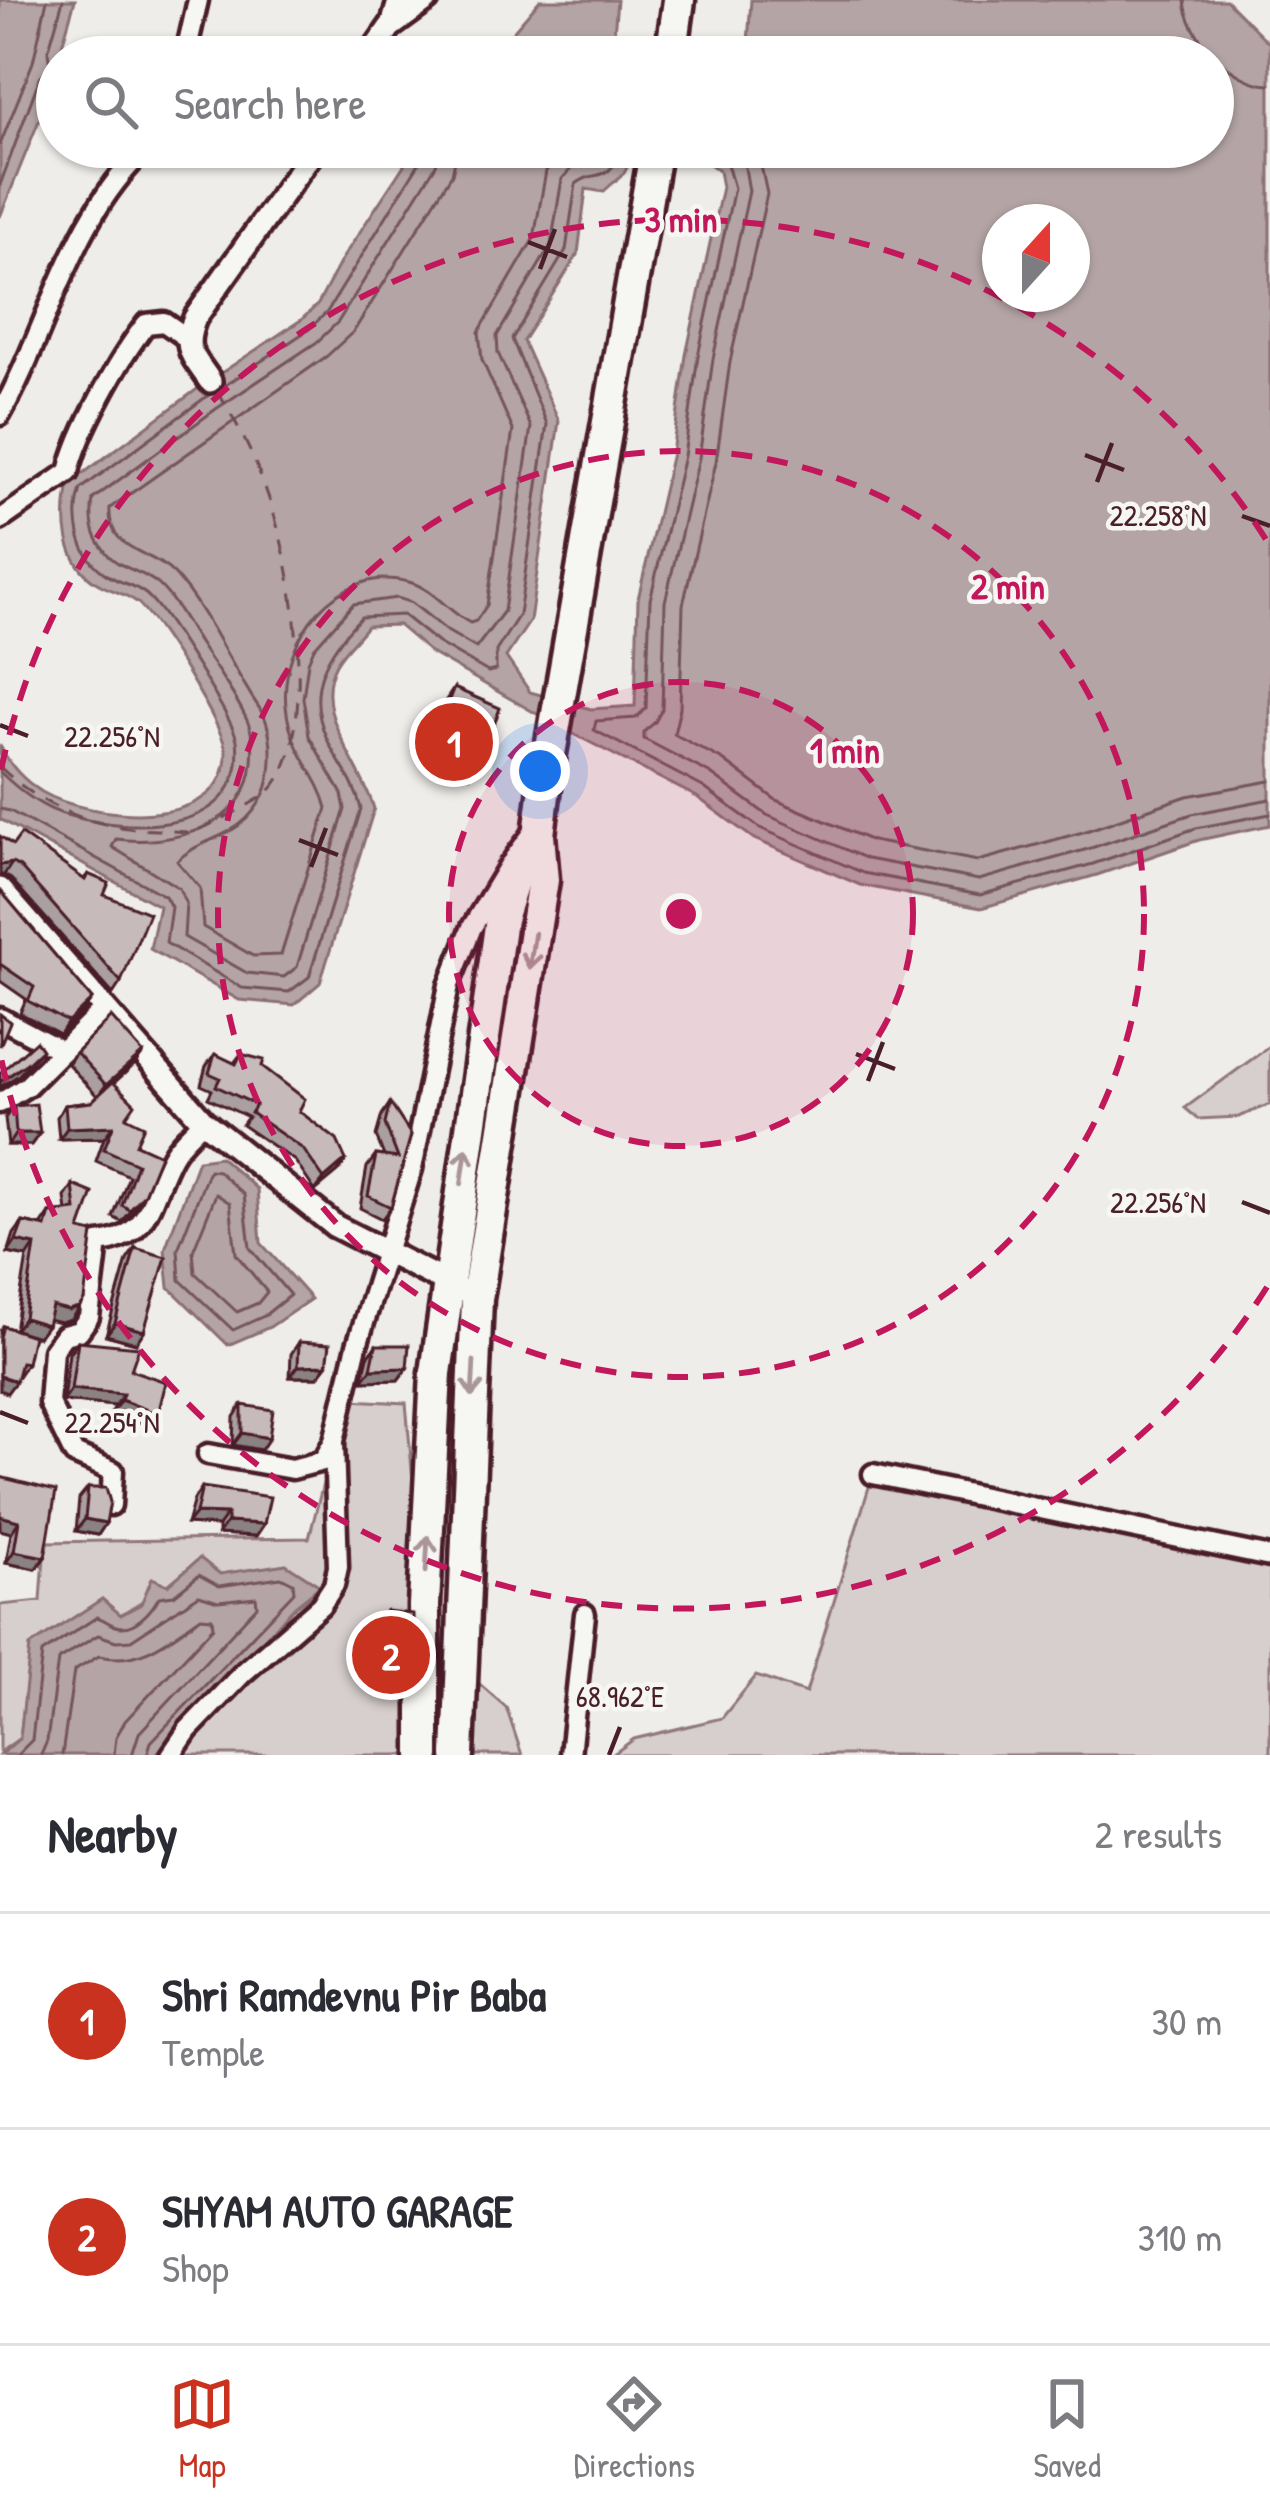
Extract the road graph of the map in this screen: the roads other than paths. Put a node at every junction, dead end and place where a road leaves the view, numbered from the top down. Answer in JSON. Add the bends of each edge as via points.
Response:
{"nodes":[{"id":1,"x":198,"y":0,"type":"edge"},
{"id":2,"x":398,"y":0,"type":"edge"},
{"id":3,"x":427,"y":0,"type":"edge"},
{"id":4,"x":679,"y":0,"type":"edge"},
{"id":5,"x":390,"y":27,"type":"junction"},
{"id":6,"x":190,"y":36,"type":"edge"},
{"id":7,"x":384,"y":36,"type":"edge"},
{"id":8,"x":674,"y":36,"type":"edge"},
{"id":9,"x":126,"y":168,"type":"edge"},
{"id":10,"x":301,"y":168,"type":"edge"},
{"id":11,"x":653,"y":168,"type":"edge"},
{"id":12,"x":187,"y":338,"type":"junction"},
{"id":13,"x":210,"y":381,"type":"dead end"},
{"id":14,"x":0,"y":415,"type":"edge"},
{"id":15,"x":0,"y":520,"type":"edge"},
{"id":16,"x":539,"y":835,"type":"junction"},
{"id":17,"x":0,"y":889,"type":"edge"},
{"id":18,"x":104,"y":1009,"type":"junction"},
{"id":19,"x":0,"y":1018,"type":"edge"},
{"id":20,"x":62,"y":1051,"type":"junction"},
{"id":21,"x":0,"y":1103,"type":"edge"},
{"id":22,"x":203,"y":1120,"type":"junction"},
{"id":23,"x":385,"y":1251,"type":"junction"},
{"id":24,"x":448,"y":1283,"type":"junction"},
{"id":25,"x":477,"y":1298,"type":"junction"},
{"id":26,"x":334,"y":1441,"type":"junction"},
{"id":27,"x":208,"y":1454,"type":"dead end"},
{"id":28,"x":873,"y":1474,"type":"dead end"},
{"id":29,"x":111,"y":1505,"type":"edge"},
{"id":30,"x":1270,"y":1557,"type":"edge"},
{"id":31,"x":585,"y":1614,"type":"dead end"},
{"id":32,"x":171,"y":1755,"type":"edge"},
{"id":33,"x":424,"y":1755,"type":"edge"},
{"id":34,"x":458,"y":1755,"type":"edge"},
{"id":35,"x":570,"y":1755,"type":"edge"}],
"edges":[{"from":1,"to":6,"type":"street"},
{"from":2,"to":5,"type":"street"},
{"from":3,"to":5,"type":"street"},
{"from":4,"to":8,"type":"highway"},
{"from":5,"to":7,"type":"street"},
{"from":9,"to":14,"type":"street","via":[[94,216]]},
{"from":10,"to":12,"type":"street"},
{"from":11,"to":16,"type":"highway"},
{"from":12,"to":13,"type":"street"},
{"from":12,"to":15,"type":"street","via":[[164,322],[146,324],[122,354],[69,472]]},
{"from":16,"to":23,"type":"street","via":[[494,888],[448,986],[412,1169]]},
{"from":24,"to":16,"type":"highway","one_way":true,"via":[[501,919],[519,862]]},
{"from":16,"to":25,"type":"highway","one_way":true,"via":[[544,880]]},
{"from":17,"to":18,"type":"street"},
{"from":18,"to":20,"type":"street"},
{"from":18,"to":22,"type":"street"},
{"from":19,"to":20,"type":"street"},
{"from":20,"to":21,"type":"street"},
{"from":22,"to":23,"type":"street","via":[[335,1226]]},
{"from":22,"to":29,"type":"street","via":[[174,1152],[141,1226],[98,1243],[89,1317],[53,1350],[49,1403],[74,1454],[112,1472]]},
{"from":23,"to":24,"type":"street"},
{"from":23,"to":26,"type":"street"},
{"from":24,"to":25,"type":"street"},
{"from":33,"to":24,"type":"highway","one_way":true,"via":[[424,1605]]},
{"from":25,"to":34,"type":"highway","one_way":true},
{"from":26,"to":27,"type":"street","via":[[323,1461],[292,1469]]},
{"from":26,"to":32,"type":"street","via":[[334,1585]]},
{"from":28,"to":30,"type":"street"},
{"from":31,"to":35,"type":"street"}]}
